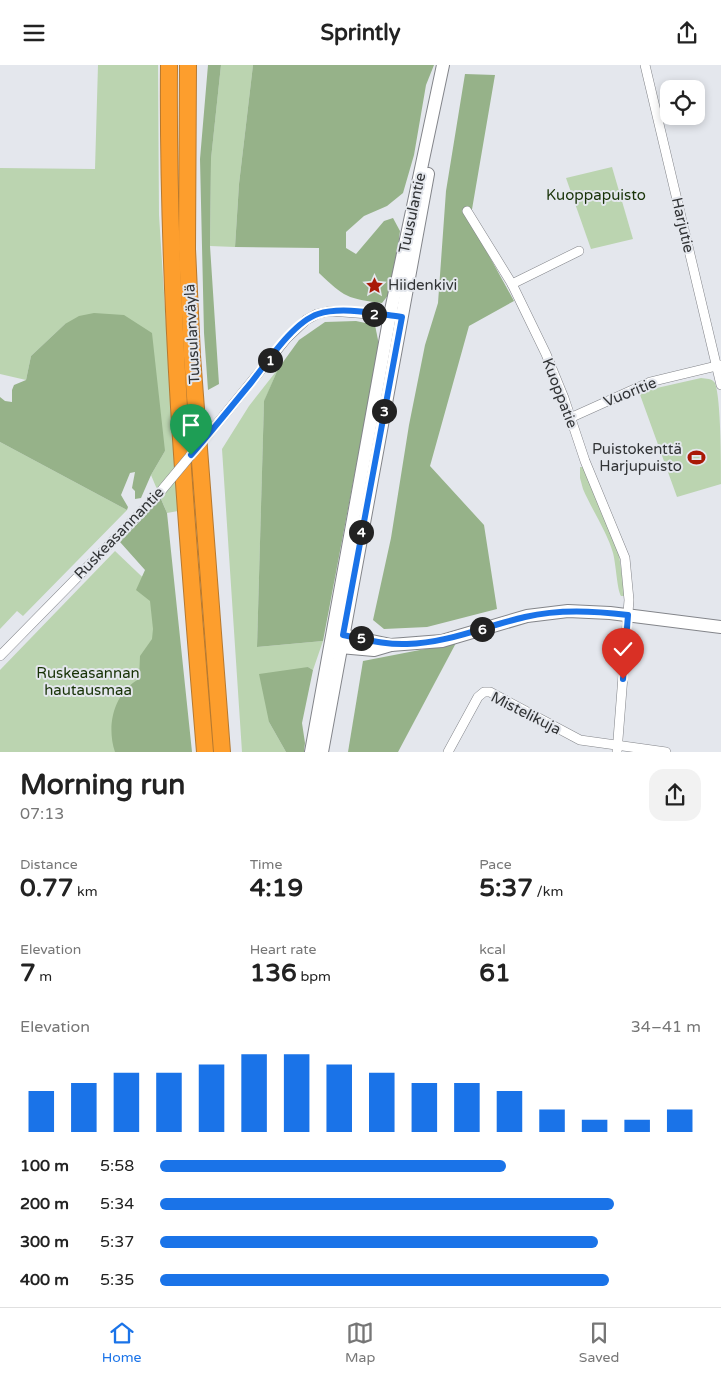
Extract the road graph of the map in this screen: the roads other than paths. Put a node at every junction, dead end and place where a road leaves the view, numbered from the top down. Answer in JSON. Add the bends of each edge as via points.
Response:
{"nodes":[{"id":1,"x":169,"y":65,"type":"edge"},
{"id":2,"x":188,"y":65,"type":"edge"},
{"id":3,"x":193,"y":65,"type":"edge"},
{"id":4,"x":443,"y":65,"type":"edge"},
{"id":5,"x":644,"y":65,"type":"edge"},
{"id":6,"x":187,"y":115,"type":"junction"},
{"id":7,"x":467,"y":211,"type":"dead end"},
{"id":8,"x":579,"y":251,"type":"dead end"},
{"id":9,"x":512,"y":283,"type":"junction"},
{"id":10,"x":396,"y":316,"type":"junction"},
{"id":11,"x":719,"y":366,"type":"edge"},
{"id":12,"x":721,"y":385,"type":"edge"},
{"id":13,"x":570,"y":418,"type":"junction"},
{"id":14,"x":628,"y":615,"type":"junction"},
{"id":15,"x":721,"y":627,"type":"edge"},
{"id":16,"x":338,"y":640,"type":"junction"},
{"id":17,"x":0,"y":656,"type":"edge"},
{"id":18,"x":617,"y":749,"type":"edge"},
{"id":19,"x":205,"y":752,"type":"edge"},
{"id":20,"x":222,"y":752,"type":"edge"},
{"id":21,"x":311,"y":752,"type":"edge"},
{"id":22,"x":322,"y":752,"type":"edge"},
{"id":23,"x":448,"y":752,"type":"edge"},
{"id":24,"x":666,"y":752,"type":"edge"}],
"edges":[{"from":1,"to":19,"type":"highway","name":"Tuusulanväylä","via":[[175,357]]},
{"from":2,"to":6,"type":"highway","name":"Tuusulanväylä"},
{"from":3,"to":6,"type":"highway"},
{"from":4,"to":10,"type":"main road","name":"Tuusulantie","via":[[436,133]]},
{"from":5,"to":11,"type":"street","name":"Harjutie"},
{"from":6,"to":20,"type":"highway","name":"Tuusulanväylä","via":[[187,249],[192,356]]},
{"from":7,"to":9,"type":"street","name":"Kuoppatie"},
{"from":8,"to":9,"type":"street"},
{"from":9,"to":13,"type":"street","name":"Kuoppatie","via":[[546,354]]},
{"from":10,"to":16,"type":"main road","name":"Tuusulantie"},
{"from":10,"to":17,"type":"street","name":"Ruskeasannantie","bridge":true,"via":[[330,311],[306,320],[287,338],[156,497]]},
{"from":11,"to":12,"type":"street","name":"Harjutie"},
{"from":11,"to":13,"type":"street","name":"Vuoritie","via":[[650,381]]},
{"from":13,"to":14,"type":"street","name":"Kuoppatie","via":[[625,558]]},
{"from":14,"to":15,"type":"main road"},
{"from":14,"to":16,"type":"main road","via":[[586,611],[547,613],[511,620],[442,641],[391,645],[374,650]]},
{"from":14,"to":18,"type":"street","name":"Kuoppatie"},
{"from":16,"to":21,"type":"main road","name":"Tuusulantie"},
{"from":16,"to":22,"type":"main road","name":"Tuusulantie"},
{"from":18,"to":23,"type":"street","name":"Mistelikuja","via":[[580,740],[490,692],[484,692],[478,697]]},
{"from":18,"to":24,"type":"street","name":"Mistelikuja"}]}
